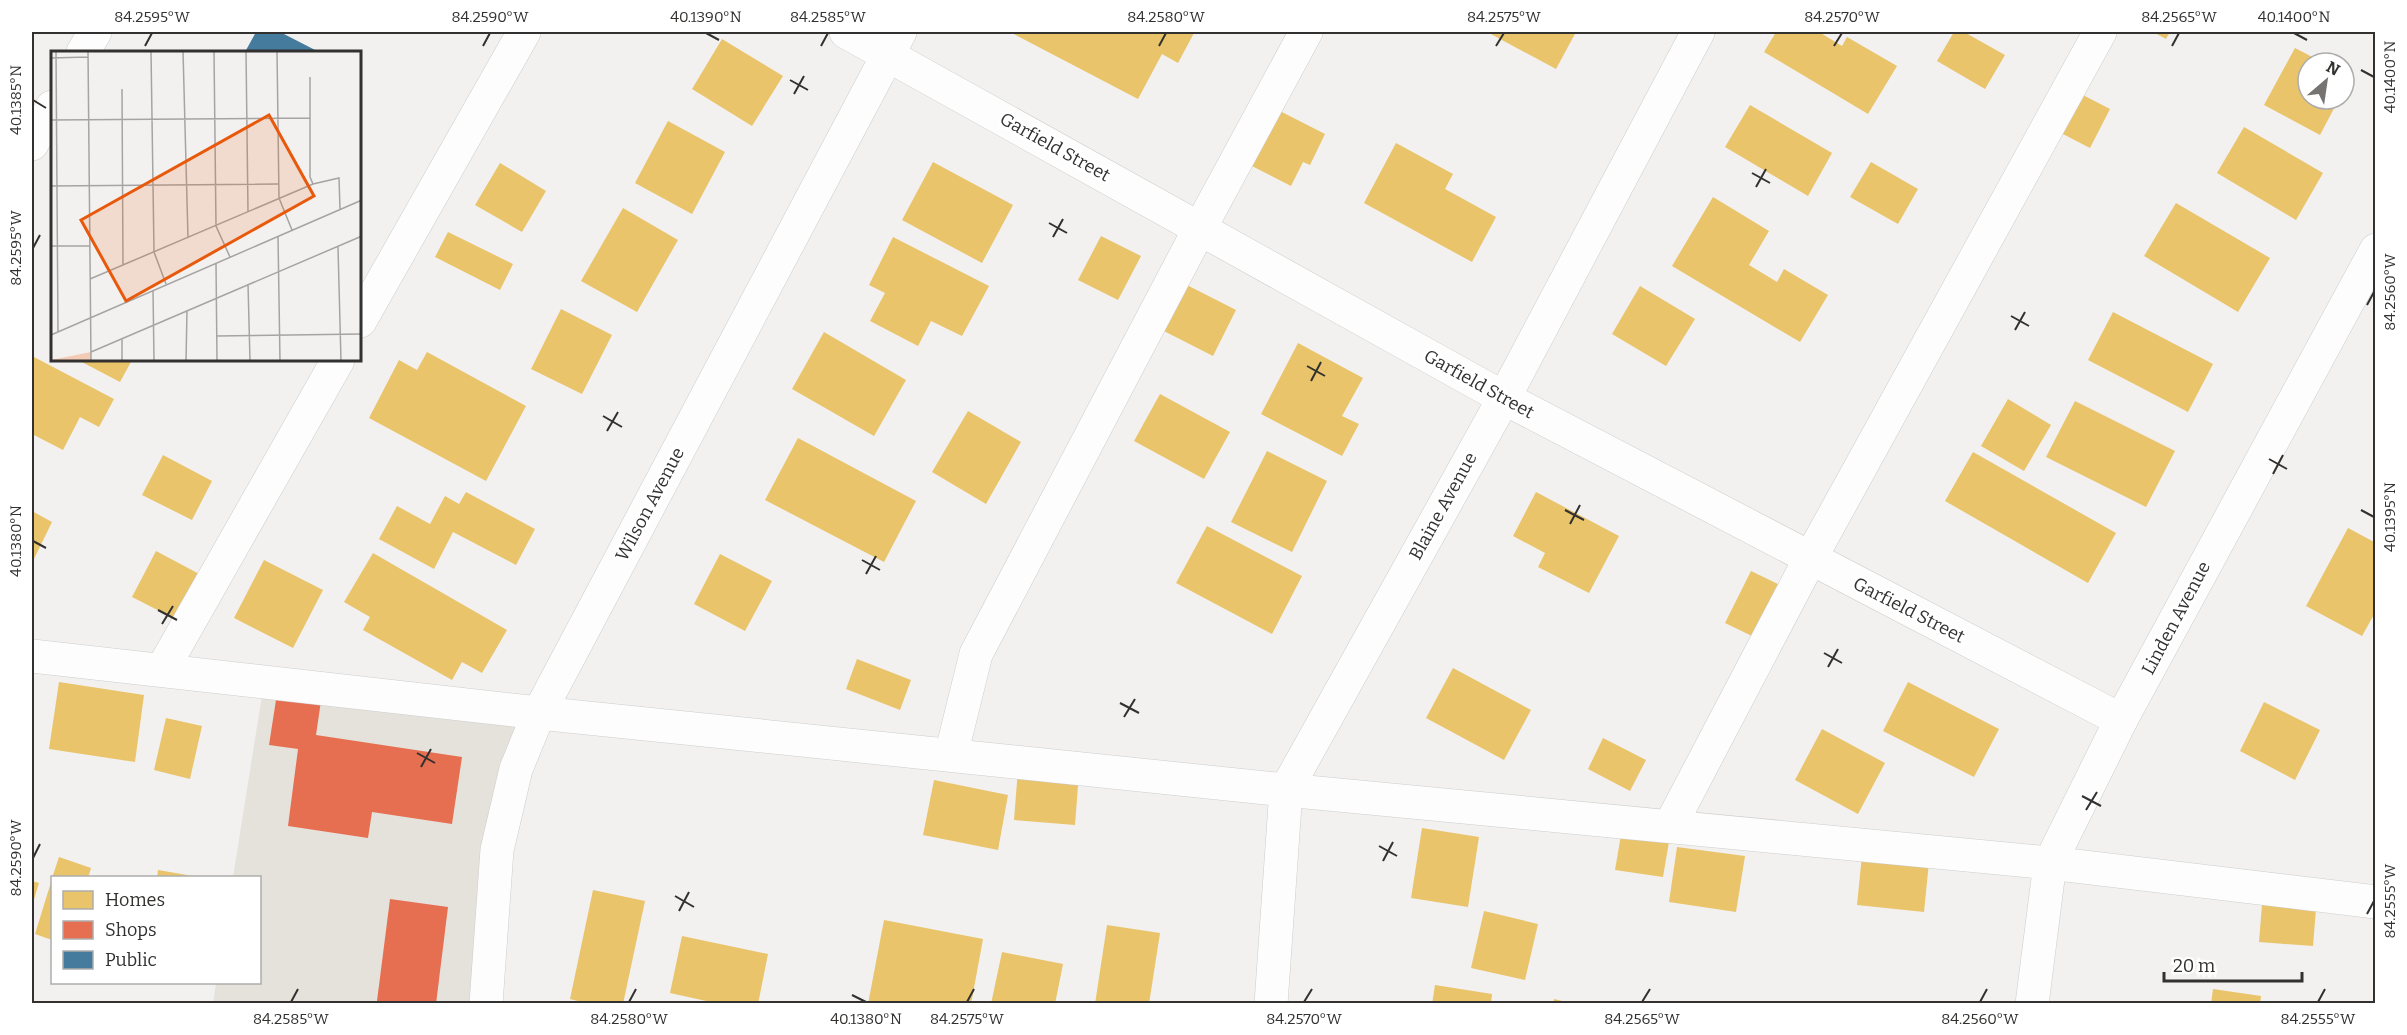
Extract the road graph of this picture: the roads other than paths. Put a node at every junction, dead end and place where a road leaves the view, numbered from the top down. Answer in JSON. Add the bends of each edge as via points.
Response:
{"nodes":[{"id":1,"x":95,"y":32,"type":"edge"},
{"id":2,"x":524,"y":32,"type":"edge"},
{"id":3,"x":846,"y":32,"type":"edge"},
{"id":4,"x":1306,"y":32,"type":"edge"},
{"id":5,"x":1698,"y":32,"type":"edge"},
{"id":6,"x":2100,"y":32,"type":"edge"},
{"id":7,"x":894,"y":43,"type":"edge"},
{"id":8,"x":84,"y":51,"type":"edge"},
{"id":9,"x":51,"y":109,"type":"edge"},
{"id":10,"x":32,"y":144,"type":"edge"},
{"id":11,"x":1200,"y":228,"type":"junction"},
{"id":12,"x":2376,"y":250,"type":"edge"},
{"id":13,"x":362,"y":317,"type":"edge"},
{"id":14,"x":337,"y":362,"type":"edge"},
{"id":15,"x":1504,"y":398,"type":"junction"},
{"id":16,"x":1810,"y":559,"type":"junction"},
{"id":17,"x":32,"y":656,"type":"edge"},
{"id":18,"x":162,"y":670,"type":"junction"},
{"id":19,"x":539,"y":713,"type":"junction"},
{"id":20,"x":2121,"y":720,"type":"junction"},
{"id":21,"x":951,"y":755,"type":"junction"},
{"id":22,"x":1286,"y":790,"type":"junction"},
{"id":23,"x":1670,"y":826,"type":"junction"},
{"id":24,"x":2050,"y":863,"type":"junction"},
{"id":25,"x":2376,"y":902,"type":"edge"},
{"id":26,"x":486,"y":1004,"type":"edge"},
{"id":27,"x":1271,"y":1004,"type":"edge"},
{"id":28,"x":2032,"y":1004,"type":"edge"}],
"edges":[{"from":1,"to":8,"type":"street"},
{"from":2,"to":13,"type":"street"},
{"from":3,"to":7,"type":"street","name":"Garfield Street"},
{"from":4,"to":11,"type":"street"},
{"from":5,"to":15,"type":"street","name":"Blaine Avenue"},
{"from":6,"to":16,"type":"street"},
{"from":7,"to":11,"type":"street","name":"Garfield Street"},
{"from":7,"to":19,"type":"street","name":"Wilson Avenue"},
{"from":9,"to":10,"type":"street"},
{"from":11,"to":15,"type":"street","name":"Garfield Street"},
{"from":11,"to":21,"type":"street","via":[[976,654]]},
{"from":12,"to":20,"type":"street","name":"Linden Avenue"},
{"from":14,"to":18,"type":"street"},
{"from":15,"to":16,"type":"street","name":"Garfield Street"},
{"from":15,"to":22,"type":"street","name":"Blaine Avenue"},
{"from":16,"to":20,"type":"street","name":"Garfield Street"},
{"from":16,"to":23,"type":"street"},
{"from":17,"to":18,"type":"street"},
{"from":18,"to":19,"type":"street"},
{"from":19,"to":21,"type":"street"},
{"from":19,"to":26,"type":"street","name":"Wilson Avenue","via":[[516,769],[497,850]]},
{"from":20,"to":24,"type":"street","name":"Linden Avenue"},
{"from":21,"to":22,"type":"street"},
{"from":22,"to":23,"type":"street"},
{"from":22,"to":27,"type":"street","name":"Blaine Avenue"},
{"from":23,"to":24,"type":"street"},
{"from":24,"to":25,"type":"street"},
{"from":24,"to":28,"type":"street","name":"Linden Avenue"}]}
